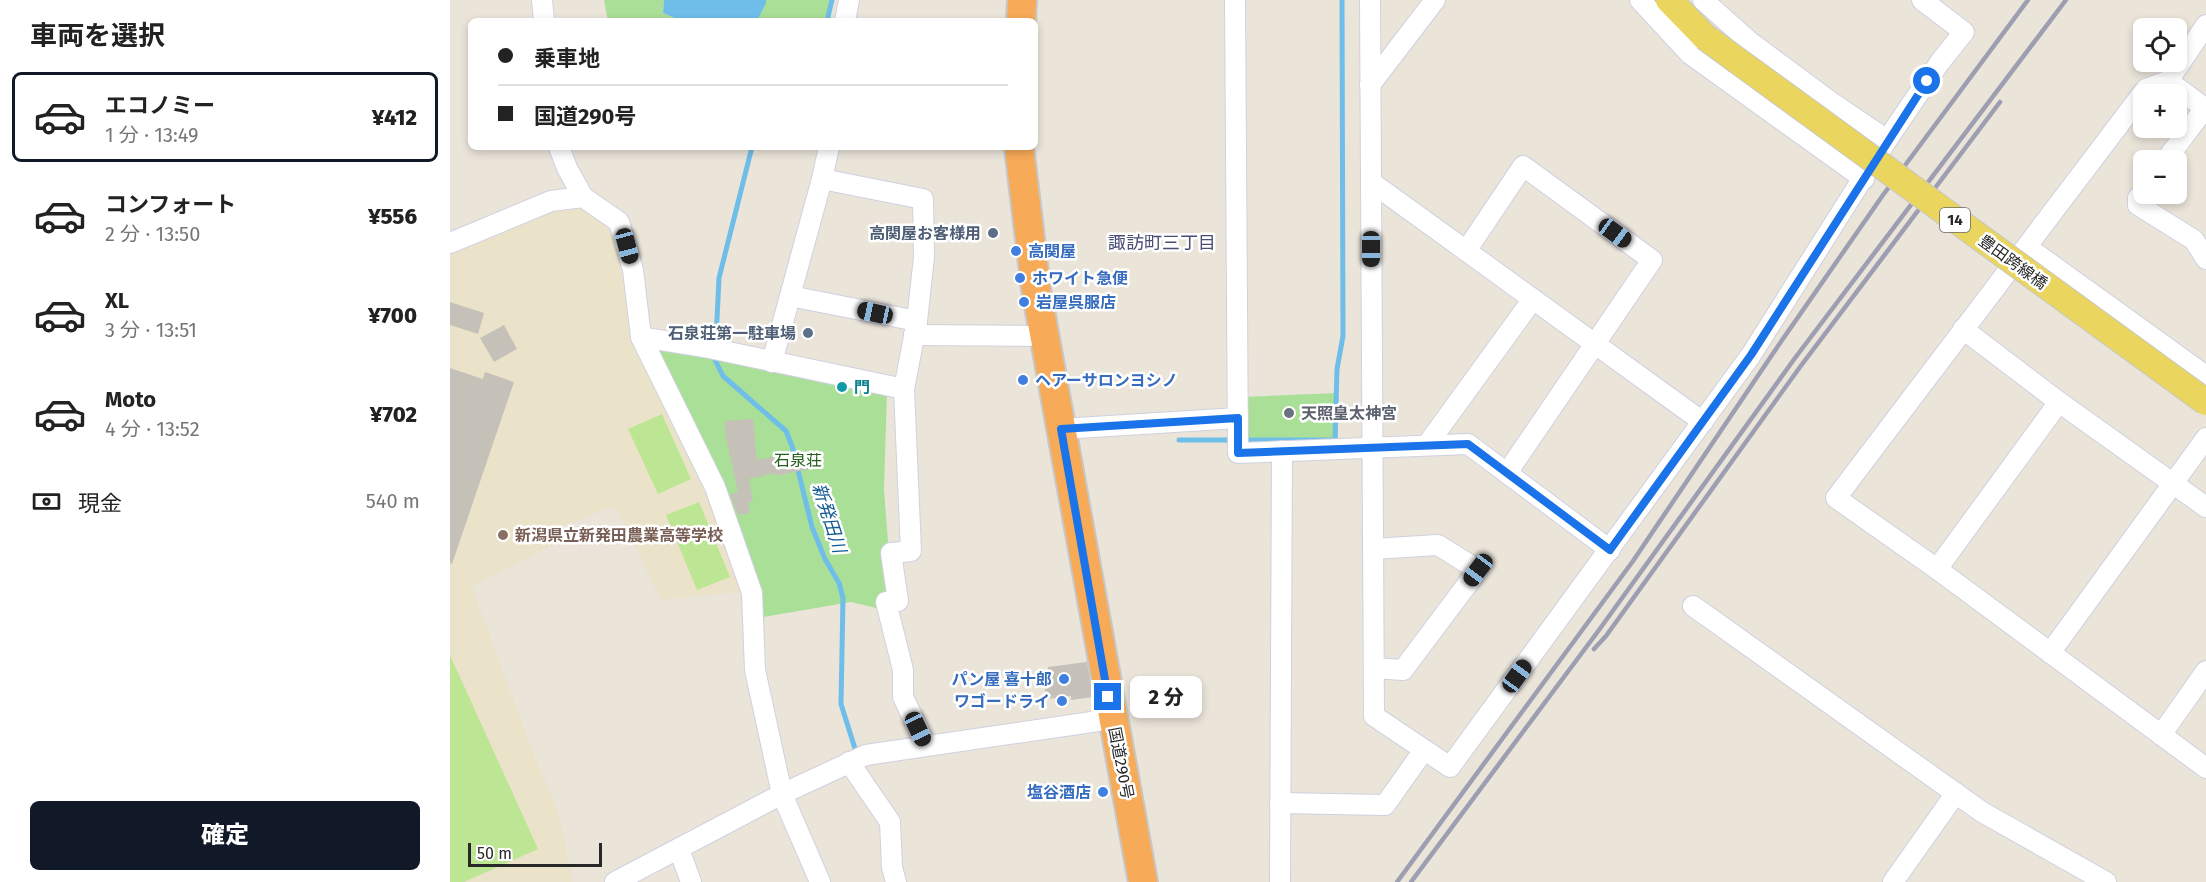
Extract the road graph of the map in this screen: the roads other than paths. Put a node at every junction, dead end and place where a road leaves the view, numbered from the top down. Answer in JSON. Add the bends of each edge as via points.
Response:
{"nodes":[{"id":1,"x":542,"y":0,"type":"edge"},
{"id":2,"x":849,"y":0,"type":"edge"},
{"id":3,"x":1022,"y":0,"type":"edge"},
{"id":4,"x":1235,"y":0,"type":"edge"},
{"id":5,"x":1370,"y":0,"type":"edge"},
{"id":6,"x":1435,"y":0,"type":"edge"},
{"id":7,"x":1640,"y":0,"type":"edge"},
{"id":8,"x":1669,"y":0,"type":"edge"},
{"id":9,"x":1703,"y":0,"type":"edge"},
{"id":10,"x":1922,"y":0,"type":"edge"},
{"id":11,"x":544,"y":18,"type":"edge"},
{"id":12,"x":846,"y":18,"type":"edge"},
{"id":13,"x":1021,"y":18,"type":"edge"},
{"id":14,"x":2206,"y":25,"type":"edge"},
{"id":15,"x":2168,"y":81,"type":"junction"},
{"id":16,"x":1370,"y":85,"type":"junction"},
{"id":17,"x":2205,"y":109,"type":"edge"},
{"id":18,"x":1887,"y":140,"type":"junction"},
{"id":19,"x":560,"y":150,"type":"edge"},
{"id":20,"x":828,"y":150,"type":"edge"},
{"id":21,"x":1019,"y":150,"type":"edge"},
{"id":22,"x":2174,"y":150,"type":"edge"},
{"id":23,"x":822,"y":179,"type":"junction"},
{"id":24,"x":1864,"y":179,"type":"junction"},
{"id":25,"x":1371,"y":182,"type":"junction"},
{"id":26,"x":583,"y":197,"type":"junction"},
{"id":27,"x":2138,"y":204,"type":"edge"},
{"id":28,"x":450,"y":243,"type":"edge"},
{"id":29,"x":2028,"y":247,"type":"junction"},
{"id":30,"x":1466,"y":251,"type":"junction"},
{"id":31,"x":2206,"y":259,"type":"edge"},
{"id":32,"x":790,"y":296,"type":"junction"},
{"id":33,"x":1533,"y":299,"type":"junction"},
{"id":34,"x":916,"y":328,"type":"junction"},
{"id":35,"x":1963,"y":329,"type":"junction"},
{"id":36,"x":1044,"y":336,"type":"junction"},
{"id":37,"x":641,"y":337,"type":"junction"},
{"id":38,"x":1595,"y":344,"type":"junction"},
{"id":39,"x":772,"y":362,"type":"junction"},
{"id":40,"x":2206,"y":376,"type":"edge"},
{"id":41,"x":904,"y":389,"type":"junction"},
{"id":42,"x":2059,"y":402,"type":"junction"},
{"id":43,"x":2206,"y":402,"type":"edge"},
{"id":44,"x":1238,"y":418,"type":"junction"},
{"id":45,"x":1703,"y":422,"type":"junction"},
{"id":46,"x":1061,"y":429,"type":"junction"},
{"id":47,"x":2206,"y":438,"type":"edge"},
{"id":48,"x":1427,"y":445,"type":"junction"},
{"id":49,"x":1372,"y":448,"type":"junction"},
{"id":50,"x":1282,"y":451,"type":"junction"},
{"id":51,"x":1507,"y":473,"type":"junction"},
{"id":52,"x":2173,"y":484,"type":"junction"},
{"id":53,"x":2206,"y":507,"type":"edge"},
{"id":54,"x":1373,"y":549,"type":"junction"},
{"id":55,"x":1610,"y":550,"type":"junction"},
{"id":56,"x":1937,"y":569,"type":"junction"},
{"id":57,"x":1693,"y":606,"type":"dead end"},
{"id":58,"x":2050,"y":653,"type":"junction"},
{"id":59,"x":1374,"y":668,"type":"junction"},
{"id":60,"x":2206,"y":671,"type":"edge"},
{"id":61,"x":1112,"y":719,"type":"junction"},
{"id":62,"x":2161,"y":735,"type":"junction"},
{"id":63,"x":926,"y":745,"type":"junction"},
{"id":64,"x":1424,"y":750,"type":"junction"},
{"id":65,"x":858,"y":758,"type":"junction"},
{"id":66,"x":2206,"y":768,"type":"edge"},
{"id":67,"x":1956,"y":793,"type":"junction"},
{"id":68,"x":782,"y":794,"type":"junction"},
{"id":69,"x":1280,"y":803,"type":"junction"},
{"id":70,"x":679,"y":849,"type":"junction"},
{"id":71,"x":615,"y":882,"type":"edge"},
{"id":72,"x":691,"y":882,"type":"edge"},
{"id":73,"x":820,"y":882,"type":"edge"},
{"id":74,"x":896,"y":882,"type":"edge"},
{"id":75,"x":1143,"y":882,"type":"edge"},
{"id":76,"x":1280,"y":882,"type":"edge"},
{"id":77,"x":1893,"y":882,"type":"edge"},
{"id":78,"x":2106,"y":882,"type":"edge"}],
"edges":[{"from":1,"to":11,"type":"street"},
{"from":2,"to":12,"type":"street"},
{"from":3,"to":13,"type":"highway"},
{"from":4,"to":44,"type":"street"},
{"from":5,"to":16,"type":"street"},
{"from":6,"to":16,"type":"street"},
{"from":7,"to":24,"type":"street","via":[[1690,54]]},
{"from":8,"to":43,"type":"main road","name":"豊田跨線橋","number":"14","bridge":true,"via":[[1705,37]]},
{"from":9,"to":18,"type":"street","via":[[1749,42]]},
{"from":10,"to":18,"type":"street","via":[[1964,32]]},
{"from":14,"to":15,"type":"street"},
{"from":15,"to":17,"type":"street"},
{"from":15,"to":29,"type":"street","via":[[2146,89]]},
{"from":16,"to":25,"type":"street"},
{"from":17,"to":22,"type":"street"},
{"from":18,"to":24,"type":"street"},
{"from":19,"to":26,"type":"street"},
{"from":20,"to":23,"type":"street"},
{"from":21,"to":36,"type":"highway","name":"国道290号"},
{"from":23,"to":32,"type":"street"},
{"from":23,"to":34,"type":"street","via":[[923,199],[924,256]]},
{"from":24,"to":45,"type":"street","via":[[1751,355]]},
{"from":25,"to":30,"type":"street"},
{"from":25,"to":49,"type":"street"},
{"from":26,"to":28,"type":"street","via":[[551,201]]},
{"from":26,"to":37,"type":"street","via":[[619,222],[633,270]]},
{"from":27,"to":31,"type":"street","via":[[2194,240]]},
{"from":29,"to":35,"type":"street"},
{"from":29,"to":40,"type":"street"},
{"from":30,"to":33,"type":"street"},
{"from":30,"to":38,"type":"street","via":[[1523,166],[1652,260]]},
{"from":32,"to":34,"type":"street"},
{"from":32,"to":39,"type":"street"},
{"from":33,"to":38,"type":"street"},
{"from":33,"to":48,"type":"street"},
{"from":34,"to":36,"type":"street"},
{"from":34,"to":41,"type":"street"},
{"from":35,"to":42,"type":"street"},
{"from":35,"to":56,"type":"street","via":[[1836,498]]},
{"from":36,"to":46,"type":"highway","name":"国道290号"},
{"from":37,"to":39,"type":"street"},
{"from":37,"to":68,"type":"street","via":[[715,487],[752,593],[755,670]]},
{"from":38,"to":45,"type":"street"},
{"from":38,"to":51,"type":"street"},
{"from":39,"to":41,"type":"street"},
{"from":41,"to":63,"type":"street","via":[[911,551],[891,553],[898,601],[886,602],[903,670],[903,697]]},
{"from":42,"to":52,"type":"street"},
{"from":42,"to":56,"type":"street"},
{"from":44,"to":46,"type":"street"},
{"from":44,"to":50,"type":"street","via":[[1238,453]]},
{"from":45,"to":55,"type":"street"},
{"from":46,"to":61,"type":"highway","name":"国道290号"},
{"from":47,"to":52,"type":"street"},
{"from":48,"to":49,"type":"street"},
{"from":48,"to":51,"type":"street","via":[[1468,444]]},
{"from":49,"to":50,"type":"street"},
{"from":49,"to":54,"type":"street"},
{"from":50,"to":69,"type":"street"},
{"from":51,"to":55,"type":"street"},
{"from":52,"to":53,"type":"street"},
{"from":52,"to":58,"type":"street"},
{"from":54,"to":59,"type":"street"},
{"from":54,"to":59,"type":"street","via":[[1438,545],[1478,570],[1403,670]]},
{"from":55,"to":64,"type":"street","via":[[1450,767]]},
{"from":56,"to":58,"type":"street"},
{"from":57,"to":67,"type":"street"},
{"from":58,"to":62,"type":"street"},
{"from":59,"to":64,"type":"street","via":[[1374,716]]},
{"from":60,"to":62,"type":"street"},
{"from":61,"to":63,"type":"street"},
{"from":61,"to":75,"type":"highway","name":"国道290号"},
{"from":62,"to":66,"type":"street"},
{"from":63,"to":65,"type":"street"},
{"from":64,"to":69,"type":"street","via":[[1385,805]]},
{"from":65,"to":68,"type":"street"},
{"from":65,"to":74,"type":"street","via":[[890,822]]},
{"from":67,"to":77,"type":"street"},
{"from":67,"to":78,"type":"street","via":[[1982,812]]},
{"from":68,"to":70,"type":"street"},
{"from":68,"to":73,"type":"street"},
{"from":69,"to":76,"type":"street"},
{"from":70,"to":71,"type":"street"},
{"from":70,"to":72,"type":"street"}]}
